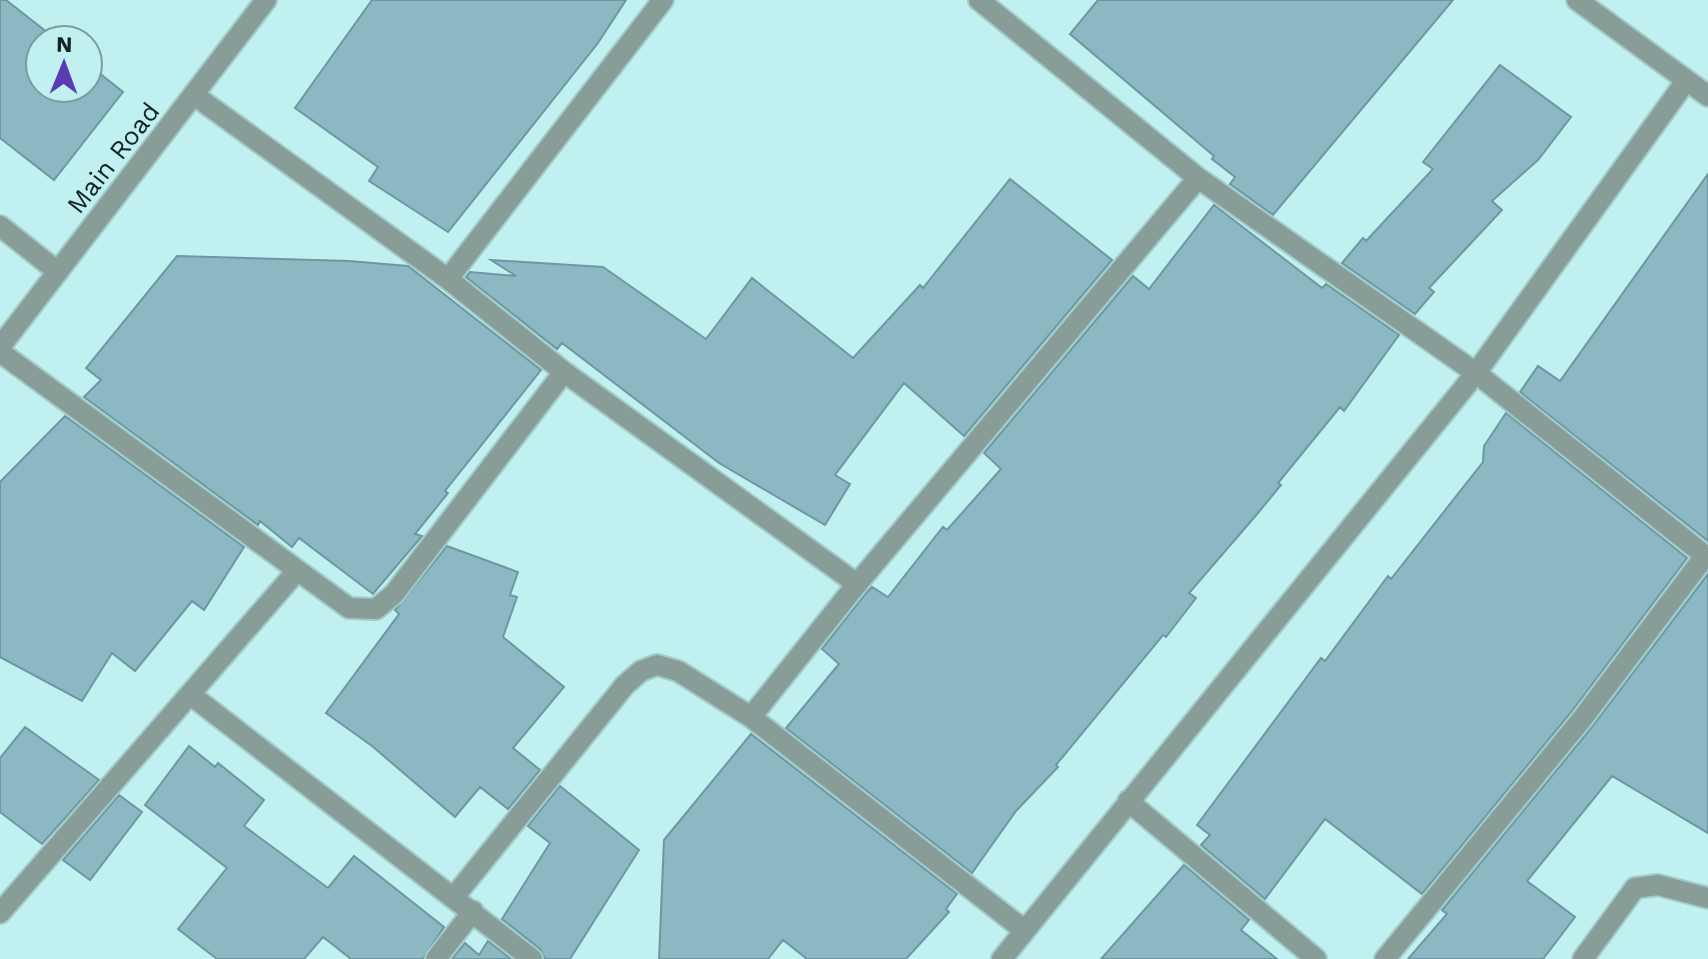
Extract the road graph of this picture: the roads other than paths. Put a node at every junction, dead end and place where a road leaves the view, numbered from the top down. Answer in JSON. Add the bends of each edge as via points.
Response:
{"nodes":[{"id":1,"x":266,"y":0,"type":"edge"},
{"id":2,"x":663,"y":0,"type":"edge"},
{"id":3,"x":979,"y":0,"type":"edge"},
{"id":4,"x":1577,"y":0,"type":"edge"},
{"id":5,"x":1686,"y":81,"type":"junction"},
{"id":6,"x":194,"y":95,"type":"junction"},
{"id":7,"x":1708,"y":96,"type":"edge"},
{"id":8,"x":1198,"y":178,"type":"junction"},
{"id":9,"x":0,"y":226,"type":"edge"},
{"id":10,"x":58,"y":272,"type":"junction"},
{"id":11,"x":448,"y":279,"type":"junction"},
{"id":12,"x":0,"y":350,"type":"edge"},
{"id":13,"x":564,"y":372,"type":"junction"},
{"id":14,"x":1476,"y":373,"type":"junction"},
{"id":15,"x":1706,"y":557,"type":"edge"},
{"id":16,"x":296,"y":572,"type":"junction"},
{"id":17,"x":857,"y":584,"type":"junction"},
{"id":18,"x":191,"y":695,"type":"junction"},
{"id":19,"x":751,"y":717,"type":"junction"},
{"id":20,"x":1128,"y":801,"type":"junction"},
{"id":21,"x":454,"y":897,"type":"junction"},
{"id":22,"x":1708,"y":898,"type":"edge"},
{"id":23,"x":473,"y":911,"type":"junction"},
{"id":24,"x":0,"y":913,"type":"edge"},
{"id":25,"x":1024,"y":930,"type":"junction"},
{"id":26,"x":436,"y":959,"type":"edge"},
{"id":27,"x":532,"y":959,"type":"edge"},
{"id":28,"x":1002,"y":959,"type":"edge"},
{"id":29,"x":1316,"y":959,"type":"edge"},
{"id":30,"x":1385,"y":959,"type":"edge"},
{"id":31,"x":1583,"y":959,"type":"edge"}],
"edges":[{"from":1,"to":6,"type":"street","name":"Main Road"},
{"from":2,"to":11,"type":"street"},
{"from":3,"to":8,"type":"street"},
{"from":4,"to":5,"type":"street"},
{"from":5,"to":7,"type":"street"},
{"from":5,"to":14,"type":"street"},
{"from":6,"to":10,"type":"street","name":"Main Road"},
{"from":6,"to":11,"type":"street"},
{"from":8,"to":14,"type":"street"},
{"from":8,"to":17,"type":"street"},
{"from":9,"to":10,"type":"street"},
{"from":10,"to":12,"type":"street","name":"Main Road"},
{"from":11,"to":13,"type":"street"},
{"from":12,"to":16,"type":"street"},
{"from":13,"to":16,"type":"street","via":[[394,594],[376,609],[349,608]]},
{"from":13,"to":17,"type":"street"},
{"from":14,"to":15,"type":"street"},
{"from":14,"to":20,"type":"street"},
{"from":15,"to":30,"type":"street","via":[[1582,719]]},
{"from":16,"to":18,"type":"street"},
{"from":17,"to":19,"type":"street"},
{"from":18,"to":21,"type":"street"},
{"from":18,"to":24,"type":"street"},
{"from":19,"to":21,"type":"street","via":[[678,671],[657,665],[641,671]]},
{"from":19,"to":25,"type":"street"},
{"from":20,"to":25,"type":"street"},
{"from":20,"to":29,"type":"street"},
{"from":21,"to":23,"type":"street"},
{"from":22,"to":31,"type":"street","via":[[1658,885],[1635,888]]},
{"from":23,"to":26,"type":"street"},
{"from":23,"to":27,"type":"street"},
{"from":25,"to":28,"type":"street"}]}
